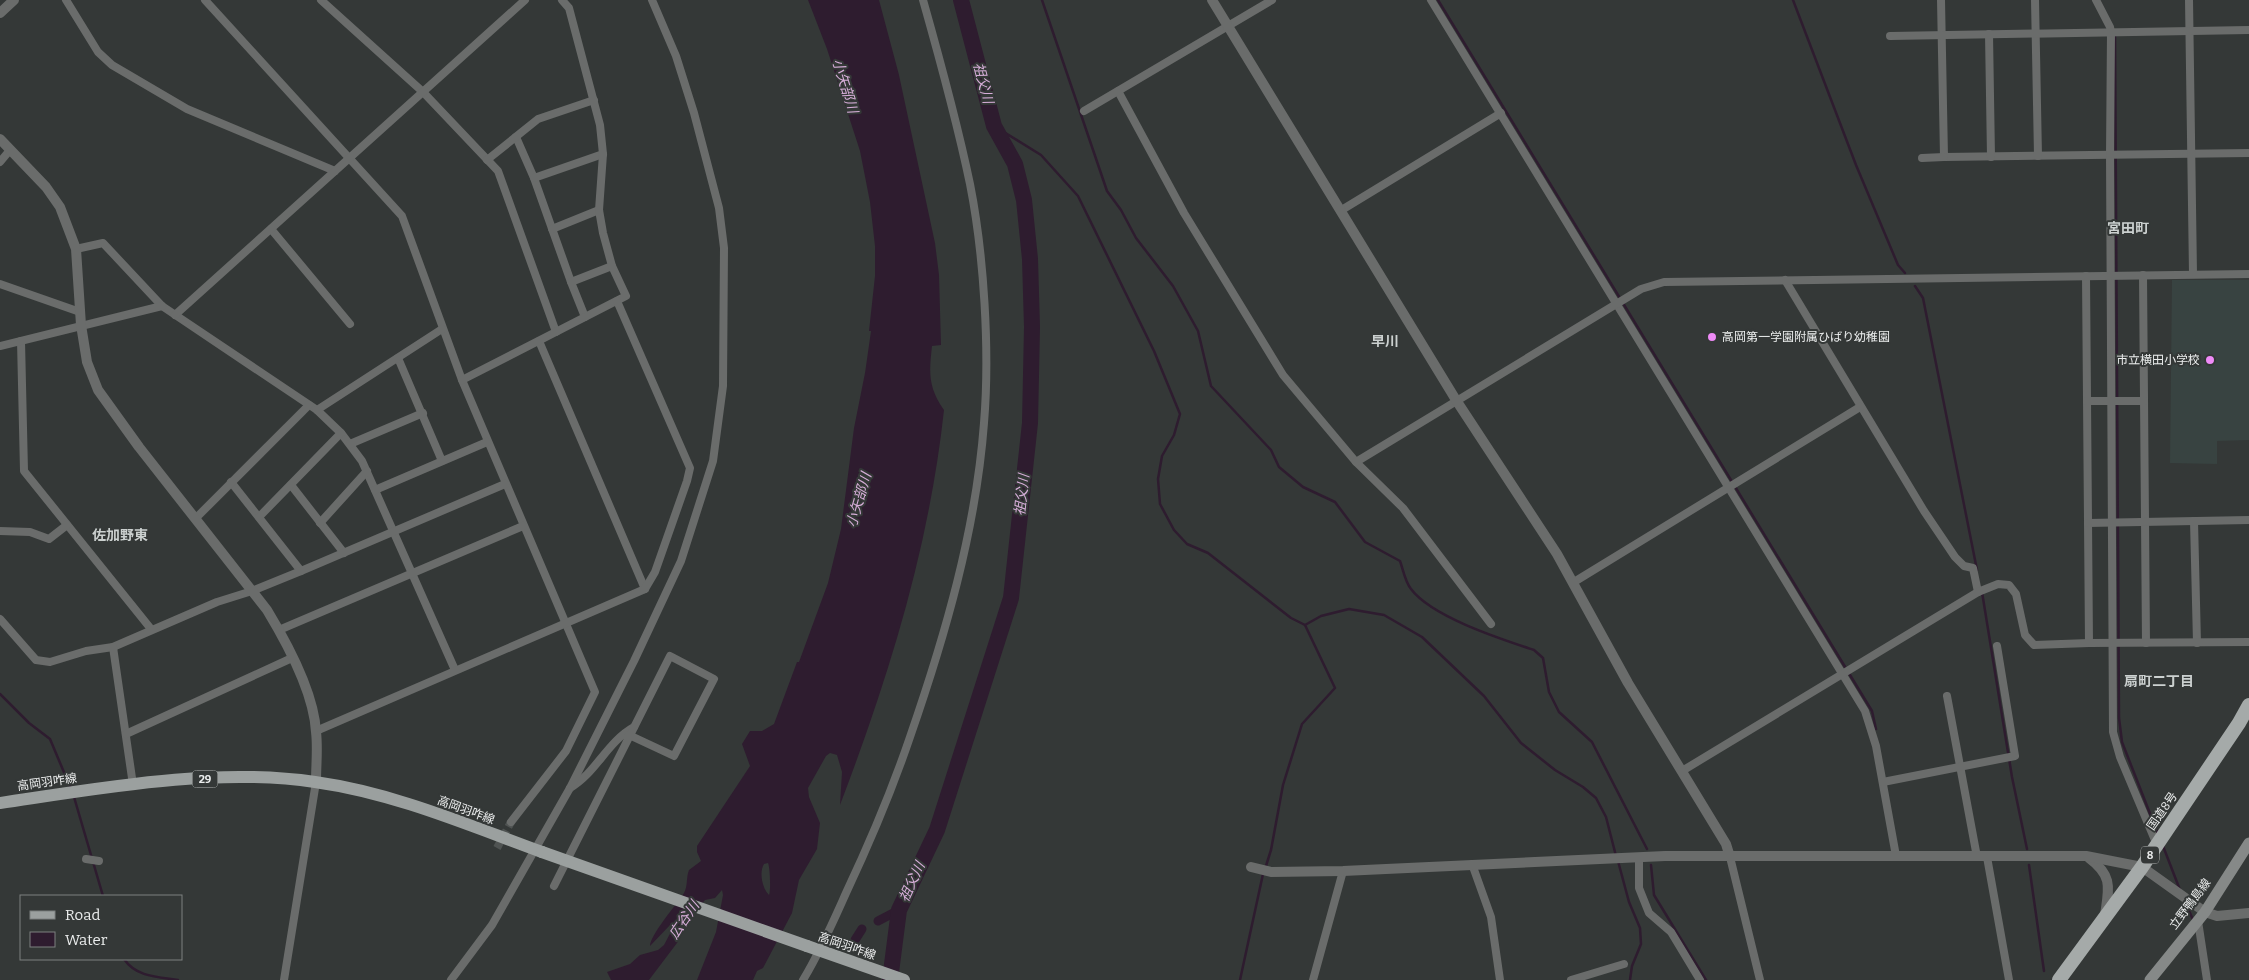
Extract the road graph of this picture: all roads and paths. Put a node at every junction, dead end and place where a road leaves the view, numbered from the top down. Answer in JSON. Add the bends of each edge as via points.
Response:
{"nodes":[{"id":1,"x":14,"y":0,"type":"edge"},
{"id":2,"x":66,"y":0,"type":"edge"},
{"id":3,"x":205,"y":0,"type":"edge"},
{"id":4,"x":320,"y":0,"type":"edge"},
{"id":5,"x":525,"y":0,"type":"edge"},
{"id":6,"x":562,"y":0,"type":"edge"},
{"id":7,"x":652,"y":0,"type":"edge"},
{"id":8,"x":923,"y":0,"type":"edge"},
{"id":9,"x":1212,"y":0,"type":"edge"},
{"id":10,"x":1272,"y":0,"type":"edge"},
{"id":11,"x":1431,"y":0,"type":"edge"},
{"id":12,"x":1941,"y":0,"type":"edge"},
{"id":13,"x":2035,"y":0,"type":"edge"},
{"id":14,"x":2096,"y":0,"type":"edge"},
{"id":15,"x":2189,"y":0,"type":"edge"},
{"id":16,"x":0,"y":13,"type":"edge"},
{"id":17,"x":1227,"y":26,"type":"junction"},
{"id":18,"x":2249,"y":30,"type":"edge"},
{"id":19,"x":2190,"y":31,"type":"junction"},
{"id":20,"x":2111,"y":32,"type":"junction"},
{"id":21,"x":1989,"y":34,"type":"junction"},
{"id":22,"x":2035,"y":34,"type":"junction"},
{"id":23,"x":1941,"y":35,"type":"junction"},
{"id":24,"x":1890,"y":36,"type":"dead end"},
{"id":25,"x":1118,"y":91,"type":"junction"},
{"id":26,"x":423,"y":92,"type":"junction"},
{"id":27,"x":594,"y":100,"type":"junction"},
{"id":28,"x":1084,"y":111,"type":"dead end"},
{"id":29,"x":1501,"y":114,"type":"junction"},
{"id":30,"x":516,"y":136,"type":"junction"},
{"id":31,"x":0,"y":139,"type":"edge"},
{"id":32,"x":10,"y":150,"type":"junction"},
{"id":33,"x":2249,"y":153,"type":"edge"},
{"id":34,"x":603,"y":154,"type":"junction"},
{"id":35,"x":2192,"y":154,"type":"junction"},
{"id":36,"x":2110,"y":155,"type":"junction"},
{"id":37,"x":2038,"y":156,"type":"junction"},
{"id":38,"x":1944,"y":157,"type":"junction"},
{"id":39,"x":1991,"y":157,"type":"junction"},
{"id":40,"x":1922,"y":158,"type":"dead end"},
{"id":41,"x":349,"y":159,"type":"junction"},
{"id":42,"x":488,"y":160,"type":"junction"},
{"id":43,"x":0,"y":162,"type":"edge"},
{"id":44,"x":335,"y":171,"type":"junction"},
{"id":45,"x":534,"y":178,"type":"junction"},
{"id":46,"x":599,"y":210,"type":"junction"},
{"id":47,"x":1340,"y":211,"type":"junction"},
{"id":48,"x":271,"y":229,"type":"junction"},
{"id":49,"x":552,"y":229,"type":"junction"},
{"id":50,"x":76,"y":249,"type":"junction"},
{"id":51,"x":612,"y":266,"type":"junction"},
{"id":52,"x":2193,"y":274,"type":"junction"},
{"id":53,"x":2249,"y":274,"type":"edge"},
{"id":54,"x":2111,"y":275,"type":"junction"},
{"id":55,"x":2143,"y":275,"type":"junction"},
{"id":56,"x":2086,"y":276,"type":"junction"},
{"id":57,"x":1785,"y":280,"type":"junction"},
{"id":58,"x":571,"y":282,"type":"junction"},
{"id":59,"x":0,"y":284,"type":"edge"},
{"id":60,"x":617,"y":301,"type":"junction"},
{"id":61,"x":1620,"y":301,"type":"junction"},
{"id":62,"x":162,"y":306,"type":"junction"},
{"id":63,"x":80,"y":312,"type":"junction"},
{"id":64,"x":175,"y":316,"type":"junction"},
{"id":65,"x":585,"y":317,"type":"junction"},
{"id":66,"x":350,"y":324,"type":"dead end"},
{"id":67,"x":81,"y":326,"type":"junction"},
{"id":68,"x":442,"y":330,"type":"junction"},
{"id":69,"x":556,"y":332,"type":"junction"},
{"id":70,"x":21,"y":341,"type":"junction"},
{"id":71,"x":539,"y":341,"type":"junction"},
{"id":72,"x":0,"y":346,"type":"edge"},
{"id":73,"x":398,"y":358,"type":"junction"},
{"id":74,"x":462,"y":380,"type":"junction"},
{"id":75,"x":1456,"y":400,"type":"junction"},
{"id":76,"x":2087,"y":401,"type":"junction"},
{"id":77,"x":2112,"y":401,"type":"junction"},
{"id":78,"x":2144,"y":401,"type":"junction"},
{"id":79,"x":309,"y":404,"type":"junction"},
{"id":80,"x":1860,"y":408,"type":"junction"},
{"id":81,"x":317,"y":410,"type":"junction"},
{"id":82,"x":423,"y":413,"type":"junction"},
{"id":83,"x":341,"y":433,"type":"junction"},
{"id":84,"x":487,"y":442,"type":"junction"},
{"id":85,"x":350,"y":444,"type":"junction"},
{"id":86,"x":442,"y":460,"type":"junction"},
{"id":87,"x":1356,"y":462,"type":"junction"},
{"id":88,"x":366,"y":471,"type":"junction"},
{"id":89,"x":232,"y":482,"type":"junction"},
{"id":90,"x":506,"y":484,"type":"junction"},
{"id":91,"x":291,"y":485,"type":"junction"},
{"id":92,"x":1733,"y":485,"type":"junction"},
{"id":93,"x":375,"y":490,"type":"junction"},
{"id":94,"x":259,"y":517,"type":"junction"},
{"id":95,"x":196,"y":518,"type":"junction"},
{"id":96,"x":2249,"y":520,"type":"edge"},
{"id":97,"x":2145,"y":522,"type":"junction"},
{"id":98,"x":2194,"y":522,"type":"junction"},
{"id":99,"x":320,"y":523,"type":"junction"},
{"id":100,"x":2088,"y":523,"type":"junction"},
{"id":101,"x":2112,"y":523,"type":"junction"},
{"id":102,"x":67,"y":524,"type":"junction"},
{"id":103,"x":523,"y":526,"type":"junction"},
{"id":104,"x":0,"y":531,"type":"edge"},
{"id":105,"x":394,"y":532,"type":"junction"},
{"id":106,"x":344,"y":553,"type":"junction"},
{"id":107,"x":301,"y":571,"type":"junction"},
{"id":108,"x":412,"y":572,"type":"junction"},
{"id":109,"x":1574,"y":582,"type":"junction"},
{"id":110,"x":645,"y":589,"type":"junction"},
{"id":111,"x":252,"y":591,"type":"junction"},
{"id":112,"x":1978,"y":592,"type":"junction"},
{"id":113,"x":0,"y":618,"type":"edge"},
{"id":114,"x":565,"y":623,"type":"junction"},
{"id":115,"x":1491,"y":624,"type":"dead end"},
{"id":116,"x":151,"y":629,"type":"junction"},
{"id":117,"x":279,"y":630,"type":"junction"},
{"id":118,"x":2088,"y":642,"type":"junction"},
{"id":119,"x":2112,"y":642,"type":"junction"},
{"id":120,"x":2249,"y":642,"type":"edge"},
{"id":121,"x":2146,"y":643,"type":"junction"},
{"id":122,"x":2196,"y":643,"type":"junction"},
{"id":123,"x":1997,"y":646,"type":"dead end"},
{"id":124,"x":113,"y":648,"type":"junction"},
{"id":125,"x":292,"y":658,"type":"junction"},
{"id":126,"x":455,"y":670,"type":"junction"},
{"id":127,"x":1846,"y":672,"type":"junction"},
{"id":128,"x":1947,"y":696,"type":"dead end"},
{"id":129,"x":2249,"y":705,"type":"edge"},
{"id":130,"x":634,"y":727,"type":"junction"},
{"id":131,"x":316,"y":731,"type":"junction"},
{"id":132,"x":126,"y":734,"type":"junction"},
{"id":133,"x":629,"y":736,"type":"junction"},
{"id":134,"x":1960,"y":767,"type":"junction"},
{"id":135,"x":1682,"y":771,"type":"junction"},
{"id":136,"x":316,"y":782,"type":"junction"},
{"id":137,"x":1883,"y":782,"type":"junction"},
{"id":138,"x":133,"y":785,"type":"junction"},
{"id":139,"x":570,"y":788,"type":"junction"},
{"id":140,"x":0,"y":803,"type":"edge"},
{"id":141,"x":511,"y":822,"type":"tunnel mouth"},
{"id":142,"x":2249,"y":843,"type":"edge"},
{"id":143,"x":2157,"y":845,"type":"junction"},
{"id":144,"x":539,"y":850,"type":"junction"},
{"id":145,"x":1896,"y":856,"type":"junction"},
{"id":146,"x":2086,"y":856,"type":"junction"},
{"id":147,"x":1639,"y":857,"type":"junction"},
{"id":148,"x":1730,"y":857,"type":"junction"},
{"id":149,"x":1982,"y":857,"type":"junction"},
{"id":150,"x":86,"y":859,"type":"dead end"},
{"id":151,"x":99,"y":861,"type":"dead end"},
{"id":152,"x":1472,"y":864,"type":"junction"},
{"id":153,"x":2142,"y":867,"type":"junction"},
{"id":154,"x":1261,"y":870,"type":"dead end"},
{"id":155,"x":1343,"y":871,"type":"junction"},
{"id":156,"x":554,"y":886,"type":"dead end"},
{"id":157,"x":2249,"y":913,"type":"edge"},
{"id":158,"x":2105,"y":917,"type":"junction"},
{"id":159,"x":2202,"y":917,"type":"junction"},
{"id":160,"x":820,"y":951,"type":"junction"},
{"id":161,"x":1624,"y":964,"type":"dead end"},
{"id":162,"x":1593,"y":977,"type":"edge"},
{"id":163,"x":284,"y":980,"type":"edge"},
{"id":164,"x":451,"y":980,"type":"edge"},
{"id":165,"x":803,"y":980,"type":"edge"},
{"id":166,"x":904,"y":980,"type":"edge"},
{"id":167,"x":1313,"y":980,"type":"edge"},
{"id":168,"x":1500,"y":980,"type":"edge"},
{"id":169,"x":1571,"y":980,"type":"edge"},
{"id":170,"x":1700,"y":980,"type":"edge"},
{"id":171,"x":1760,"y":980,"type":"edge"},
{"id":172,"x":2009,"y":980,"type":"edge"},
{"id":173,"x":2059,"y":980,"type":"edge"},
{"id":174,"x":2150,"y":980,"type":"edge"},
{"id":175,"x":2207,"y":980,"type":"edge"}],
"edges":[{"from":1,"to":16,"type":"street"},
{"from":2,"to":44,"type":"street","via":[[98,52],[112,65],[187,108]]},
{"from":3,"to":41,"type":"street"},
{"from":4,"to":26,"type":"street"},
{"from":5,"to":26,"type":"street"},
{"from":6,"to":27,"type":"street","via":[[570,8]]},
{"from":7,"to":139,"type":"street","via":[[676,56],[719,208],[724,248],[723,386],[714,461],[680,561]]},
{"from":8,"to":160,"type":"street","via":[[970,185],[983,294],[984,422],[977,487],[964,552],[926,692],[876,829]]},
{"from":9,"to":17,"type":"street"},
{"from":10,"to":17,"type":"street"},
{"from":11,"to":29,"type":"street"},
{"from":12,"to":23,"type":"street"},
{"from":13,"to":22,"type":"street"},
{"from":14,"to":20,"type":"street"},
{"from":15,"to":19,"type":"street"},
{"from":17,"to":25,"type":"street"},
{"from":17,"to":47,"type":"street"},
{"from":18,"to":19,"type":"street"},
{"from":19,"to":20,"type":"street"},
{"from":19,"to":35,"type":"street"},
{"from":20,"to":22,"type":"street"},
{"from":20,"to":36,"type":"street"},
{"from":21,"to":22,"type":"street"},
{"from":21,"to":23,"type":"street"},
{"from":21,"to":39,"type":"street"},
{"from":22,"to":37,"type":"street"},
{"from":23,"to":24,"type":"street"},
{"from":23,"to":38,"type":"street"},
{"from":25,"to":28,"type":"street"},
{"from":25,"to":87,"type":"street","via":[[1198,236],[1283,375]]},
{"from":26,"to":41,"type":"street"},
{"from":26,"to":42,"type":"street"},
{"from":27,"to":30,"type":"street","via":[[538,118]]},
{"from":27,"to":34,"type":"street"},
{"from":29,"to":47,"type":"street"},
{"from":29,"to":61,"type":"street"},
{"from":30,"to":42,"type":"street"},
{"from":30,"to":45,"type":"street"},
{"from":31,"to":32,"type":"street"},
{"from":32,"to":43,"type":"street"},
{"from":32,"to":50,"type":"street","via":[[46,187],[60,207]]},
{"from":33,"to":35,"type":"street"},
{"from":34,"to":45,"type":"street"},
{"from":34,"to":46,"type":"street"},
{"from":35,"to":36,"type":"street"},
{"from":35,"to":52,"type":"street"},
{"from":36,"to":37,"type":"street"},
{"from":36,"to":54,"type":"street"},
{"from":37,"to":39,"type":"street"},
{"from":38,"to":39,"type":"street"},
{"from":38,"to":40,"type":"street"},
{"from":41,"to":44,"type":"street"},
{"from":41,"to":68,"type":"street","via":[[402,216]]},
{"from":42,"to":69,"type":"street","via":[[498,170]]},
{"from":44,"to":48,"type":"street"},
{"from":45,"to":49,"type":"street"},
{"from":46,"to":49,"type":"street"},
{"from":46,"to":51,"type":"street"},
{"from":47,"to":75,"type":"street"},
{"from":48,"to":64,"type":"street"},
{"from":48,"to":66,"type":"street"},
{"from":49,"to":58,"type":"street"},
{"from":50,"to":62,"type":"street","via":[[103,244]]},
{"from":50,"to":63,"type":"street"},
{"from":51,"to":58,"type":"street"},
{"from":51,"to":60,"type":"street","via":[[626,296]]},
{"from":52,"to":53,"type":"street"},
{"from":52,"to":55,"type":"street"},
{"from":54,"to":55,"type":"street"},
{"from":54,"to":56,"type":"street"},
{"from":54,"to":77,"type":"street"},
{"from":55,"to":78,"type":"street"},
{"from":56,"to":57,"type":"street"},
{"from":56,"to":76,"type":"street"},
{"from":57,"to":61,"type":"street","via":[[1664,282],[1640,289]]},
{"from":57,"to":80,"type":"street"},
{"from":58,"to":65,"type":"street"},
{"from":59,"to":63,"type":"street"},
{"from":60,"to":65,"type":"street"},
{"from":60,"to":110,"type":"street","via":[[690,468],[655,572]]},
{"from":61,"to":75,"type":"street"},
{"from":61,"to":92,"type":"street"},
{"from":62,"to":64,"type":"street"},
{"from":62,"to":67,"type":"street"},
{"from":63,"to":67,"type":"street"},
{"from":64,"to":79,"type":"street"},
{"from":65,"to":69,"type":"street"},
{"from":67,"to":70,"type":"street"},
{"from":67,"to":95,"type":"street","via":[[87,362],[98,390]]},
{"from":68,"to":73,"type":"street"},
{"from":68,"to":74,"type":"street"},
{"from":69,"to":71,"type":"street"},
{"from":70,"to":72,"type":"street"},
{"from":70,"to":102,"type":"street","via":[[24,471]]},
{"from":71,"to":74,"type":"street"},
{"from":71,"to":110,"type":"street"},
{"from":73,"to":81,"type":"street"},
{"from":73,"to":82,"type":"street"},
{"from":74,"to":84,"type":"street"},
{"from":75,"to":87,"type":"street"},
{"from":75,"to":109,"type":"street"},
{"from":76,"to":77,"type":"street"},
{"from":76,"to":100,"type":"street"},
{"from":77,"to":78,"type":"street"},
{"from":77,"to":101,"type":"street"},
{"from":78,"to":97,"type":"street"},
{"from":79,"to":81,"type":"street"},
{"from":79,"to":89,"type":"street"},
{"from":80,"to":92,"type":"street"},
{"from":80,"to":112,"type":"street","via":[[1955,557],[1964,566],[1973,568]]},
{"from":81,"to":83,"type":"street"},
{"from":82,"to":85,"type":"street"},
{"from":82,"to":86,"type":"street"},
{"from":83,"to":85,"type":"street"},
{"from":83,"to":91,"type":"street"},
{"from":84,"to":86,"type":"street"},
{"from":84,"to":90,"type":"street"},
{"from":85,"to":88,"type":"street"},
{"from":86,"to":93,"type":"street"},
{"from":87,"to":115,"type":"street","via":[[1403,508]]},
{"from":88,"to":93,"type":"street"},
{"from":88,"to":99,"type":"street"},
{"from":89,"to":94,"type":"street"},
{"from":89,"to":95,"type":"street"},
{"from":90,"to":103,"type":"street"},
{"from":90,"to":105,"type":"street"},
{"from":91,"to":94,"type":"street"},
{"from":91,"to":99,"type":"street"},
{"from":92,"to":109,"type":"street"},
{"from":92,"to":127,"type":"street"},
{"from":93,"to":105,"type":"street"},
{"from":94,"to":107,"type":"street"},
{"from":95,"to":111,"type":"street"},
{"from":96,"to":98,"type":"street"},
{"from":97,"to":98,"type":"street"},
{"from":97,"to":101,"type":"street"},
{"from":97,"to":121,"type":"street"},
{"from":98,"to":122,"type":"street"},
{"from":99,"to":106,"type":"street"},
{"from":100,"to":101,"type":"street"},
{"from":100,"to":118,"type":"street"},
{"from":101,"to":119,"type":"street"},
{"from":102,"to":104,"type":"street","via":[[49,539],[30,532]]},
{"from":102,"to":116,"type":"street"},
{"from":103,"to":108,"type":"street"},
{"from":103,"to":114,"type":"street"},
{"from":105,"to":106,"type":"street"},
{"from":105,"to":108,"type":"street"},
{"from":106,"to":107,"type":"street"},
{"from":107,"to":111,"type":"street"},
{"from":108,"to":117,"type":"street"},
{"from":108,"to":126,"type":"street"},
{"from":109,"to":135,"type":"street","via":[[1628,683]]},
{"from":110,"to":114,"type":"street"},
{"from":111,"to":116,"type":"street"},
{"from":111,"to":117,"type":"street"},
{"from":112,"to":118,"type":"street","via":[[1998,584],[2010,585],[2016,594],[2025,635],[2034,645]]},
{"from":112,"to":127,"type":"street"},
{"from":113,"to":124,"type":"street","via":[[36,660],[50,662],[86,651]]},
{"from":114,"to":126,"type":"street"},
{"from":114,"to":141,"type":"street","via":[[595,692],[566,751]]},
{"from":116,"to":124,"type":"street"},
{"from":117,"to":125,"type":"street"},
{"from":118,"to":119,"type":"street"},
{"from":119,"to":121,"type":"street"},
{"from":119,"to":143,"type":"street","via":[[2113,732],[2120,757]]},
{"from":120,"to":122,"type":"street"},
{"from":121,"to":122,"type":"street"},
{"from":123,"to":134,"type":"street","via":[[2015,756]]},
{"from":124,"to":132,"type":"street"},
{"from":125,"to":131,"type":"street","via":[[312,706]]},
{"from":125,"to":132,"type":"street"},
{"from":126,"to":131,"type":"street"},
{"from":127,"to":135,"type":"street"},
{"from":127,"to":137,"type":"street","via":[[1865,711]]},
{"from":128,"to":134,"type":"street"},
{"from":129,"to":143,"type":"highway","name":"国道8号","number":"8"},
{"from":130,"to":133,"type":"street"},
{"from":130,"to":133,"type":"street","via":[[670,656],[714,679],[674,756]]},
{"from":130,"to":139,"type":"street","via":[[621,734],[581,782]]},
{"from":131,"to":136,"type":"street"},
{"from":132,"to":138,"type":"street"},
{"from":133,"to":156,"type":"street"},
{"from":134,"to":137,"type":"street"},
{"from":134,"to":149,"type":"street"},
{"from":135,"to":148,"type":"street","via":[[1726,844]]},
{"from":136,"to":138,"type":"main road","name":"高岡羽咋線","number":"29","via":[[223,777]]},
{"from":136,"to":144,"type":"main road","name":"高岡羽咋線","number":"29","via":[[408,803]]},
{"from":136,"to":163,"type":"street"},
{"from":137,"to":145,"type":"street"},
{"from":138,"to":140,"type":"main road","name":"高岡羽咋線","number":"29"},
{"from":139,"to":144,"type":"street"},
{"from":142,"to":159,"type":"main road","name":"立野鴨島線"},
{"from":143,"to":153,"type":"highway","name":"国道8号","number":"8"},
{"from":144,"to":160,"type":"main road","name":"高岡羽咋線","number":"29","bridge":true},
{"from":144,"to":164,"type":"street","via":[[492,925]]},
{"from":145,"to":148,"type":"street"},
{"from":145,"to":149,"type":"street"},
{"from":146,"to":149,"type":"street"},
{"from":146,"to":153,"type":"street"},
{"from":146,"to":158,"type":"street","via":[[2106,875],[2108,898]]},
{"from":147,"to":148,"type":"street"},
{"from":147,"to":152,"type":"street"},
{"from":147,"to":170,"type":"street","via":[[1639,888],[1649,913],[1671,932]]},
{"from":148,"to":171,"type":"street"},
{"from":149,"to":172,"type":"street"},
{"from":150,"to":151,"type":"street"},
{"from":152,"to":155,"type":"street"},
{"from":152,"to":168,"type":"street","via":[[1491,917]]},
{"from":153,"to":158,"type":"highway","name":"国道8号","number":"8"},
{"from":153,"to":159,"type":"street"},
{"from":154,"to":155,"type":"street"},
{"from":155,"to":167,"type":"street"},
{"from":157,"to":159,"type":"street"},
{"from":158,"to":173,"type":"highway","name":"国道8号","number":"8"},
{"from":159,"to":174,"type":"main road","name":"立野鴨島線"},
{"from":159,"to":175,"type":"street"},
{"from":160,"to":165,"type":"street"},
{"from":160,"to":166,"type":"main road","name":"高岡羽咋線","number":"29"},
{"from":161,"to":162,"type":"street"},
{"from":162,"to":169,"type":"street"}]}
